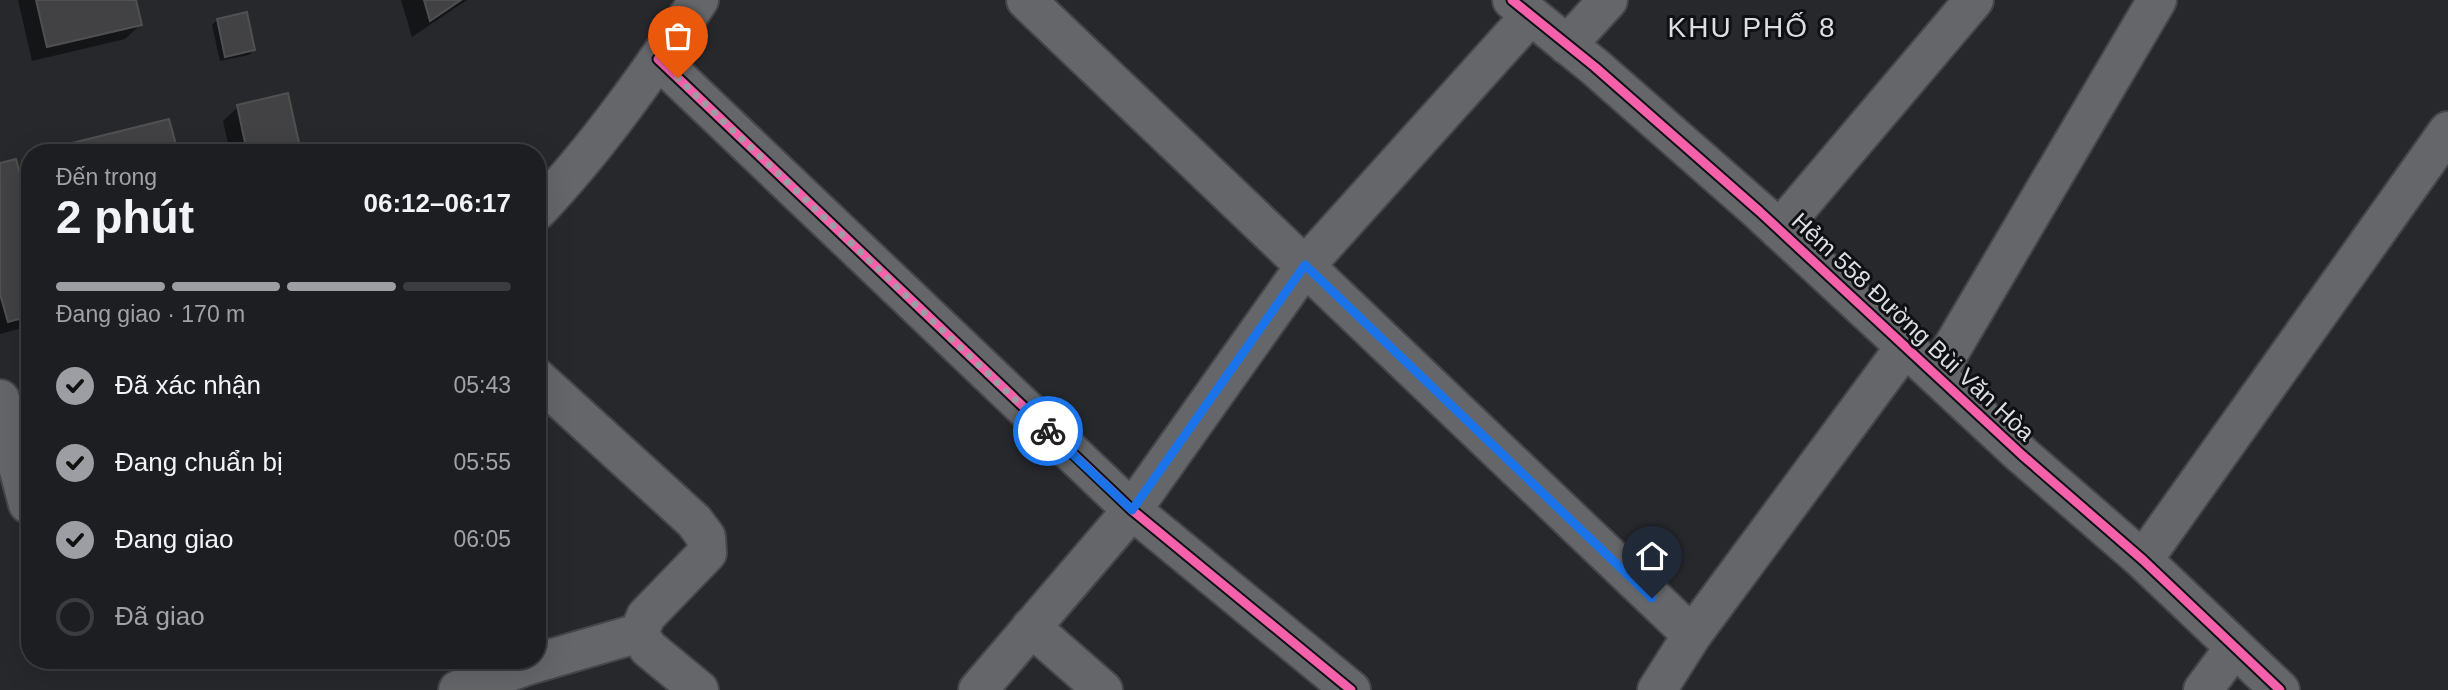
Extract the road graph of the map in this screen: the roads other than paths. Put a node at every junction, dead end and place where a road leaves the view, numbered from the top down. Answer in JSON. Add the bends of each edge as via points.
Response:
{"nodes":[{"id":1,"x":699,"y":0,"type":"edge"},
{"id":2,"x":1027,"y":0,"type":"edge"},
{"id":3,"x":1608,"y":0,"type":"edge"},
{"id":4,"x":1974,"y":0,"type":"edge"},
{"id":5,"x":2157,"y":0,"type":"edge"},
{"id":6,"x":1521,"y":8,"type":"edge"},
{"id":7,"x":1567,"y":45,"type":"junction"},
{"id":8,"x":659,"y":60,"type":"junction"},
{"id":9,"x":2448,"y":131,"type":"edge"},
{"id":10,"x":546,"y":202,"type":"edge"},
{"id":11,"x":1779,"y":230,"type":"junction"},
{"id":12,"x":1305,"y":265,"type":"junction"},
{"id":13,"x":1905,"y":347,"type":"junction"},
{"id":14,"x":1936,"y":375,"type":"junction"},
{"id":15,"x":546,"y":386,"type":"edge"},
{"id":16,"x":0,"y":399,"type":"edge"},
{"id":17,"x":19,"y":507,"type":"edge"},
{"id":18,"x":1132,"y":510,"type":"junction"},
{"id":19,"x":2143,"y":560,"type":"junction"},
{"id":20,"x":1031,"y":627,"type":"junction"},
{"id":21,"x":639,"y":633,"type":"junction"},
{"id":22,"x":1692,"y":635,"type":"junction"},
{"id":23,"x":2234,"y":648,"type":"junction"},
{"id":24,"x":546,"y":660,"type":"edge"},
{"id":25,"x":518,"y":669,"type":"edge"},
{"id":26,"x":458,"y":690,"type":"edge"},
{"id":27,"x":699,"y":690,"type":"edge"},
{"id":28,"x":978,"y":690,"type":"edge"},
{"id":29,"x":1103,"y":690,"type":"edge"},
{"id":30,"x":1351,"y":690,"type":"edge"},
{"id":31,"x":1657,"y":690,"type":"edge"},
{"id":32,"x":2203,"y":690,"type":"edge"},
{"id":33,"x":2280,"y":690,"type":"edge"}],
"edges":[{"from":1,"to":8,"type":"street"},
{"from":2,"to":12,"type":"street"},
{"from":3,"to":7,"type":"street"},
{"from":4,"to":11,"type":"street"},
{"from":5,"to":14,"type":"street"},
{"from":6,"to":7,"type":"street","name":"Hẻm 558 Đường Bùi Văn Hòa"},
{"from":6,"to":12,"type":"street"},
{"from":7,"to":11,"type":"street","name":"Hẻm 558 Đường Bùi Văn Hòa"},
{"from":8,"to":10,"type":"street"},
{"from":8,"to":18,"type":"street"},
{"from":9,"to":19,"type":"street"},
{"from":11,"to":13,"type":"street","name":"Hẻm 558 Đường Bùi Văn Hòa"},
{"from":12,"to":18,"type":"street"},
{"from":12,"to":22,"type":"street"},
{"from":13,"to":14,"type":"street","name":"Hẻm 558 Đường Bùi Văn Hòa"},
{"from":13,"to":22,"type":"street"},
{"from":14,"to":19,"type":"street","name":"Hẻm 558 Đường Bùi Văn Hòa"},
{"from":15,"to":21,"type":"street","via":[[706,537],[707,553],[646,616]]},
{"from":16,"to":17,"type":"street"},
{"from":18,"to":20,"type":"street"},
{"from":18,"to":30,"type":"street"},
{"from":19,"to":23,"type":"street","name":"Hẻm 558 Đường Bùi Văn Hòa"},
{"from":20,"to":28,"type":"street"},
{"from":20,"to":29,"type":"street"},
{"from":21,"to":24,"type":"street"},
{"from":21,"to":27,"type":"street","via":[[648,648]]},
{"from":22,"to":31,"type":"street"},
{"from":23,"to":32,"type":"street"},
{"from":23,"to":33,"type":"street","name":"Hẻm 558 Đường Bùi Văn Hòa"},
{"from":25,"to":26,"type":"street"}]}
